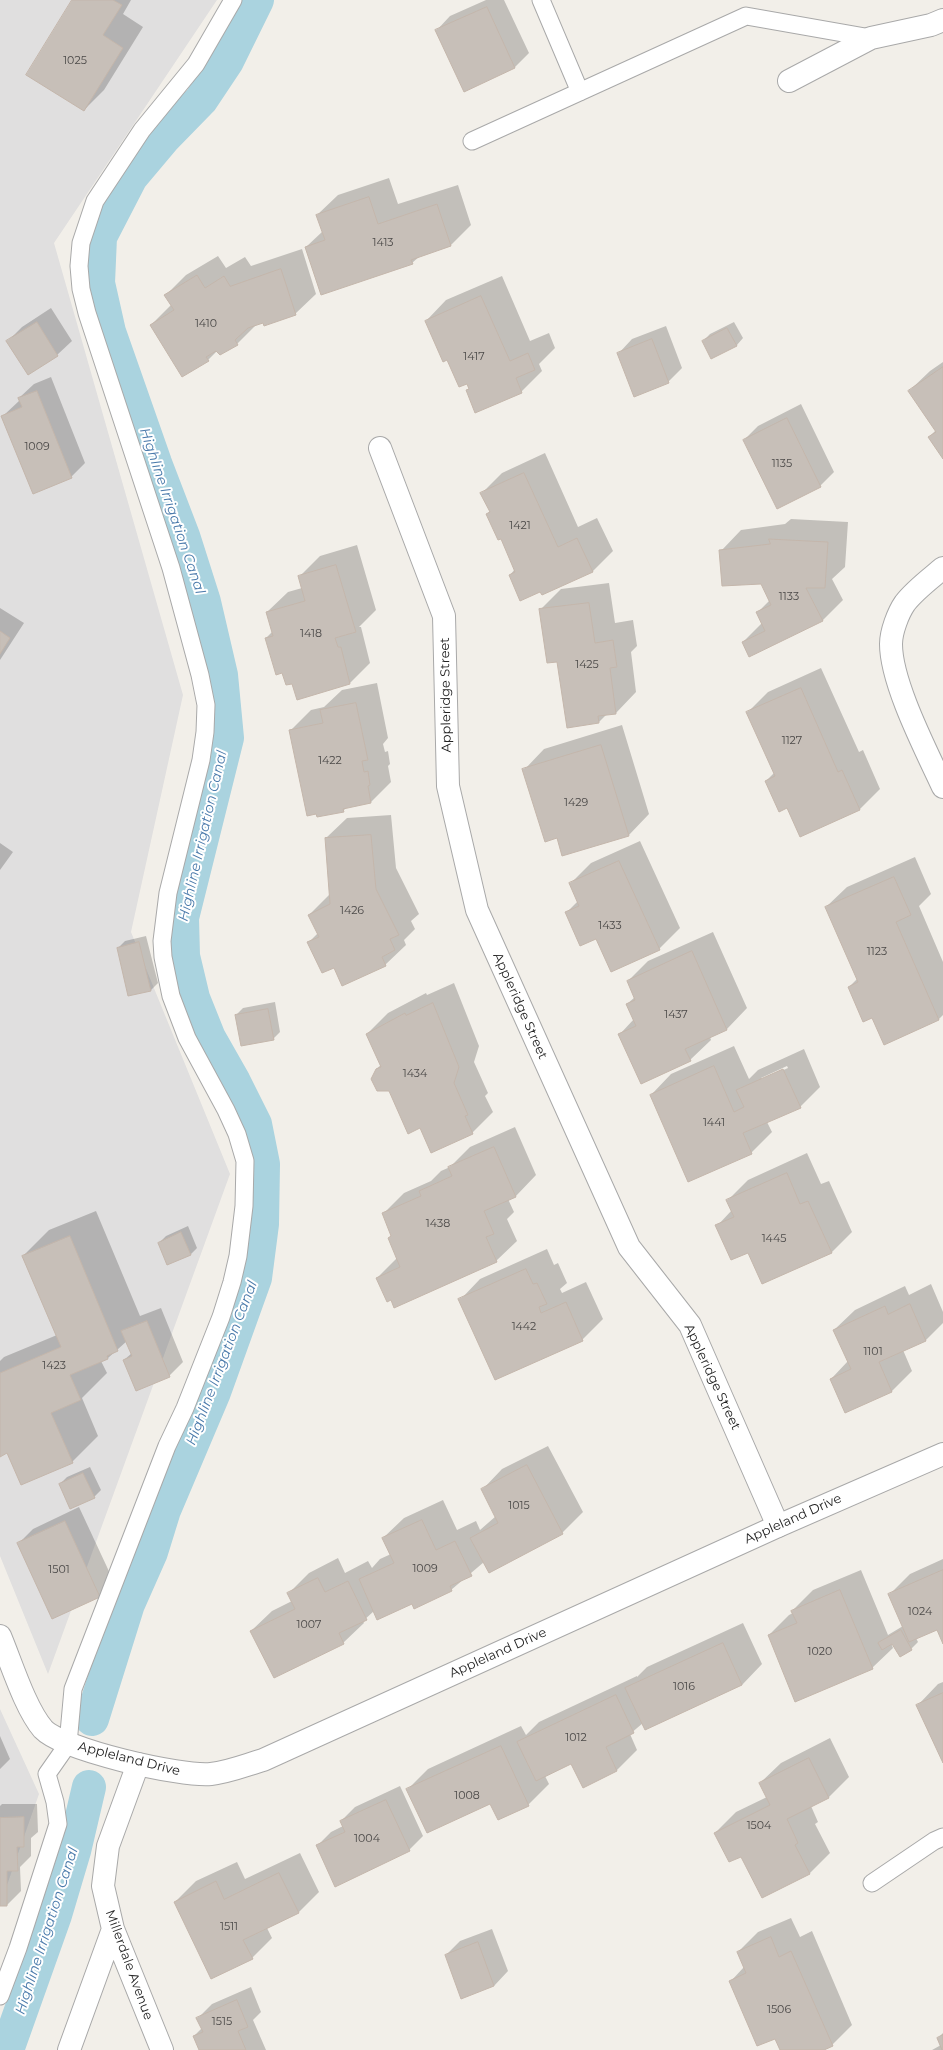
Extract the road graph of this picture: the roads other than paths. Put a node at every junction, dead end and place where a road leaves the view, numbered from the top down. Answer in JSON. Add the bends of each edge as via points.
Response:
{"nodes":[{"id":1,"x":233,"y":0,"type":"edge"},
{"id":2,"x":541,"y":0,"type":"edge"},
{"id":3,"x":943,"y":20,"type":"edge"},
{"id":4,"x":871,"y":38,"type":"junction"},
{"id":5,"x":789,"y":81,"type":"dead end"},
{"id":6,"x":580,"y":92,"type":"junction"},
{"id":7,"x":472,"y":141,"type":"dead end"},
{"id":8,"x":380,"y":448,"type":"dead end"},
{"id":9,"x":943,"y":568,"type":"edge"},
{"id":10,"x":943,"y":786,"type":"edge"},
{"id":11,"x":943,"y":1454,"type":"edge"},
{"id":12,"x":778,"y":1526,"type":"junction"},
{"id":13,"x":0,"y":1636,"type":"edge"},
{"id":14,"x":68,"y":1744,"type":"junction"},
{"id":15,"x":138,"y":1764,"type":"junction"},
{"id":16,"x":943,"y":1837,"type":"edge"},
{"id":17,"x":872,"y":1883,"type":"dead end"},
{"id":18,"x":113,"y":1929,"type":"junction"},
{"id":19,"x":0,"y":1996,"type":"edge"},
{"id":20,"x":69,"y":2050,"type":"edge"},
{"id":21,"x":162,"y":2050,"type":"edge"}],
"edges":[{"from":1,"to":14,"type":"lane","via":[[196,64],[142,130],[95,201],[81,243],[79,266],[87,313],[173,575],[206,705],[201,760],[166,900],[162,957],[171,996],[187,1038],[238,1134],[245,1161],[245,1183],[238,1256],[221,1317],[167,1446],[73,1689]]},
{"from":2,"to":6,"type":"lane"},
{"from":3,"to":4,"type":"street","via":[[932,25]]},
{"from":4,"to":5,"type":"street"},
{"from":4,"to":6,"type":"lane","via":[[746,16]]},
{"from":6,"to":7,"type":"lane"},
{"from":8,"to":12,"type":"street","name":"Appleridge Street","via":[[444,616],[448,786],[477,910],[629,1247],[690,1325]]},
{"from":9,"to":10,"type":"street","via":[[904,604],[890,643],[902,690]]},
{"from":11,"to":12,"type":"street","name":"Appleland Drive"},
{"from":12,"to":15,"type":"street","name":"Appleland Drive","via":[[263,1760],[210,1774],[192,1774]]},
{"from":13,"to":14,"type":"street","name":"Appleland Drive","via":[[34,1716],[44,1729]]},
{"from":14,"to":15,"type":"street","name":"Appleland Drive"},
{"from":14,"to":19,"type":"lane","via":[[47,1774],[58,1824]]},
{"from":15,"to":18,"type":"street","name":"Millerdale Avenue","via":[[108,1846],[103,1886]]},
{"from":16,"to":17,"type":"lane"},
{"from":18,"to":20,"type":"street"},
{"from":18,"to":21,"type":"street","name":"Millerdale Avenue"}]}
